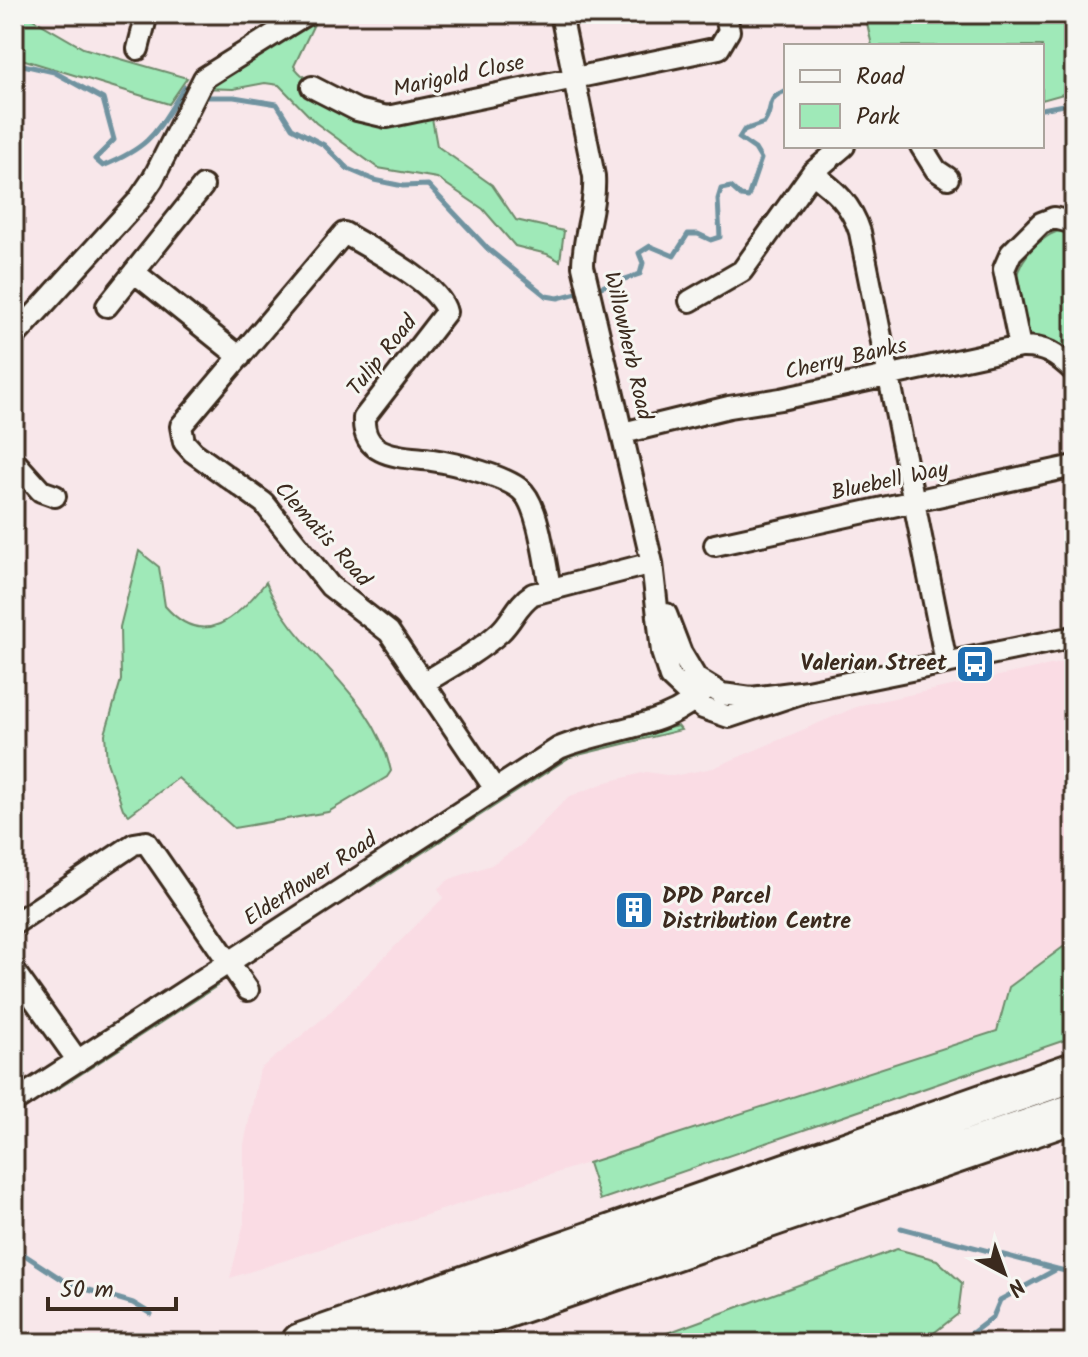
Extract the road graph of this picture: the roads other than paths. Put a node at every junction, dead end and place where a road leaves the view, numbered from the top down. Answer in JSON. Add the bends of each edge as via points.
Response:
{"nodes":[{"id":1,"x":147,"y":14,"type":"edge"},
{"id":2,"x":306,"y":14,"type":"edge"},
{"id":3,"x":561,"y":14,"type":"edge"},
{"id":4,"x":726,"y":14,"type":"edge"},
{"id":5,"x":138,"y":49,"type":"dead end"},
{"id":6,"x":575,"y":77,"type":"junction"},
{"id":7,"x":312,"y":87,"type":"dead end"},
{"id":8,"x":842,"y":148,"type":"edge"},
{"id":9,"x":922,"y":148,"type":"edge"},
{"id":10,"x":812,"y":173,"type":"junction"},
{"id":11,"x":948,"y":178,"type":"dead end"},
{"id":12,"x":203,"y":186,"type":"dead end"},
{"id":13,"x":1074,"y":223,"type":"edge"},
{"id":14,"x":134,"y":272,"type":"junction"},
{"id":15,"x":690,"y":301,"type":"dead end"},
{"id":16,"x":107,"y":306,"type":"dead end"},
{"id":17,"x":14,"y":337,"type":"edge"},
{"id":18,"x":1020,"y":347,"type":"junction"},
{"id":19,"x":240,"y":357,"type":"junction"},
{"id":20,"x":1074,"y":371,"type":"edge"},
{"id":21,"x":887,"y":375,"type":"junction"},
{"id":22,"x":623,"y":433,"type":"junction"},
{"id":23,"x":14,"y":461,"type":"edge"},
{"id":24,"x":1074,"y":466,"type":"edge"},
{"id":25,"x":55,"y":496,"type":"dead end"},
{"id":26,"x":912,"y":503,"type":"junction"},
{"id":27,"x":715,"y":545,"type":"dead end"},
{"id":28,"x":652,"y":563,"type":"junction"},
{"id":29,"x":550,"y":587,"type":"junction"},
{"id":30,"x":1074,"y":637,"type":"edge"},
{"id":31,"x":946,"y":662,"type":"junction"},
{"id":32,"x":684,"y":679,"type":"junction"},
{"id":33,"x":425,"y":682,"type":"junction"},
{"id":34,"x":701,"y":694,"type":"junction"},
{"id":35,"x":647,"y":726,"type":"junction"},
{"id":36,"x":495,"y":789,"type":"junction"},
{"id":37,"x":14,"y":924,"type":"edge"},
{"id":38,"x":229,"y":963,"type":"junction"},
{"id":39,"x":14,"y":971,"type":"edge"},
{"id":40,"x":248,"y":990,"type":"dead end"},
{"id":41,"x":78,"y":1061,"type":"junction"},
{"id":42,"x":1074,"y":1072,"type":"edge"},
{"id":43,"x":14,"y":1102,"type":"edge"},
{"id":44,"x":1074,"y":1113,"type":"edge"},
{"id":45,"x":301,"y":1343,"type":"edge"},
{"id":46,"x":405,"y":1343,"type":"edge"}],
"edges":[{"from":1,"to":5,"type":"street"},
{"from":2,"to":17,"type":"street","via":[[213,69],[194,92],[138,201]]},
{"from":3,"to":6,"type":"street","name":"Willowherb Road"},
{"from":4,"to":6,"type":"street","name":"Marigold Close","via":[[729,31],[719,48]]},
{"from":6,"to":7,"type":"street","name":"Marigold Close","via":[[387,117],[357,110]]},
{"from":6,"to":22,"type":"street","name":"Willowherb Road","via":[[596,197],[583,266]]},
{"from":8,"to":10,"type":"street"},
{"from":9,"to":11,"type":"street"},
{"from":10,"to":15,"type":"street","via":[[742,271]]},
{"from":10,"to":21,"type":"street","via":[[842,195],[854,212]]},
{"from":12,"to":14,"type":"street"},
{"from":13,"to":18,"type":"street","via":[[1054,218],[1041,223],[1011,253],[1004,269]]},
{"from":14,"to":16,"type":"street"},
{"from":14,"to":19,"type":"street"},
{"from":18,"to":20,"type":"street","name":"Cherry Banks","via":[[1052,351]]},
{"from":18,"to":21,"type":"street","name":"Cherry Banks"},
{"from":19,"to":29,"type":"street","name":"Tulip Road","via":[[344,233],[395,264],[445,307],[444,319],[364,418],[363,431],[380,452],[433,460],[517,487],[531,507]]},
{"from":19,"to":33,"type":"street","name":"Clematis Road","via":[[181,426],[184,442],[264,503],[330,586],[389,632]]},
{"from":21,"to":22,"type":"street","name":"Cherry Banks"},
{"from":21,"to":26,"type":"street"},
{"from":22,"to":28,"type":"street","name":"Willowherb Road"},
{"from":23,"to":25,"type":"street","via":[[41,491]]},
{"from":24,"to":26,"type":"street","name":"Bluebell Way"},
{"from":26,"to":27,"type":"street","name":"Bluebell Way"},
{"from":26,"to":31,"type":"street"},
{"from":28,"to":29,"type":"street"},
{"from":28,"to":32,"type":"street","name":"Willowherb Road","via":[[662,652]]},
{"from":29,"to":33,"type":"street","via":[[518,605],[487,642]]},
{"from":30,"to":31,"type":"street"},
{"from":31,"to":34,"type":"street","via":[[807,691],[751,698]]},
{"from":32,"to":34,"type":"street"},
{"from":32,"to":35,"type":"street"},
{"from":33,"to":36,"type":"street","name":"Clematis Road"},
{"from":34,"to":35,"type":"street","name":"Elderflower Road"},
{"from":35,"to":36,"type":"street","name":"Elderflower Road","via":[[579,739]]},
{"from":36,"to":38,"type":"street","name":"Elderflower Road"},
{"from":37,"to":38,"type":"street","via":[[134,844],[146,842]]},
{"from":38,"to":40,"type":"street"},
{"from":38,"to":41,"type":"street","name":"Elderflower Road"},
{"from":39,"to":41,"type":"street"},
{"from":41,"to":43,"type":"street","name":"Elderflower Road"},
{"from":42,"to":45,"type":"highway"},
{"from":44,"to":46,"type":"highway"}]}
